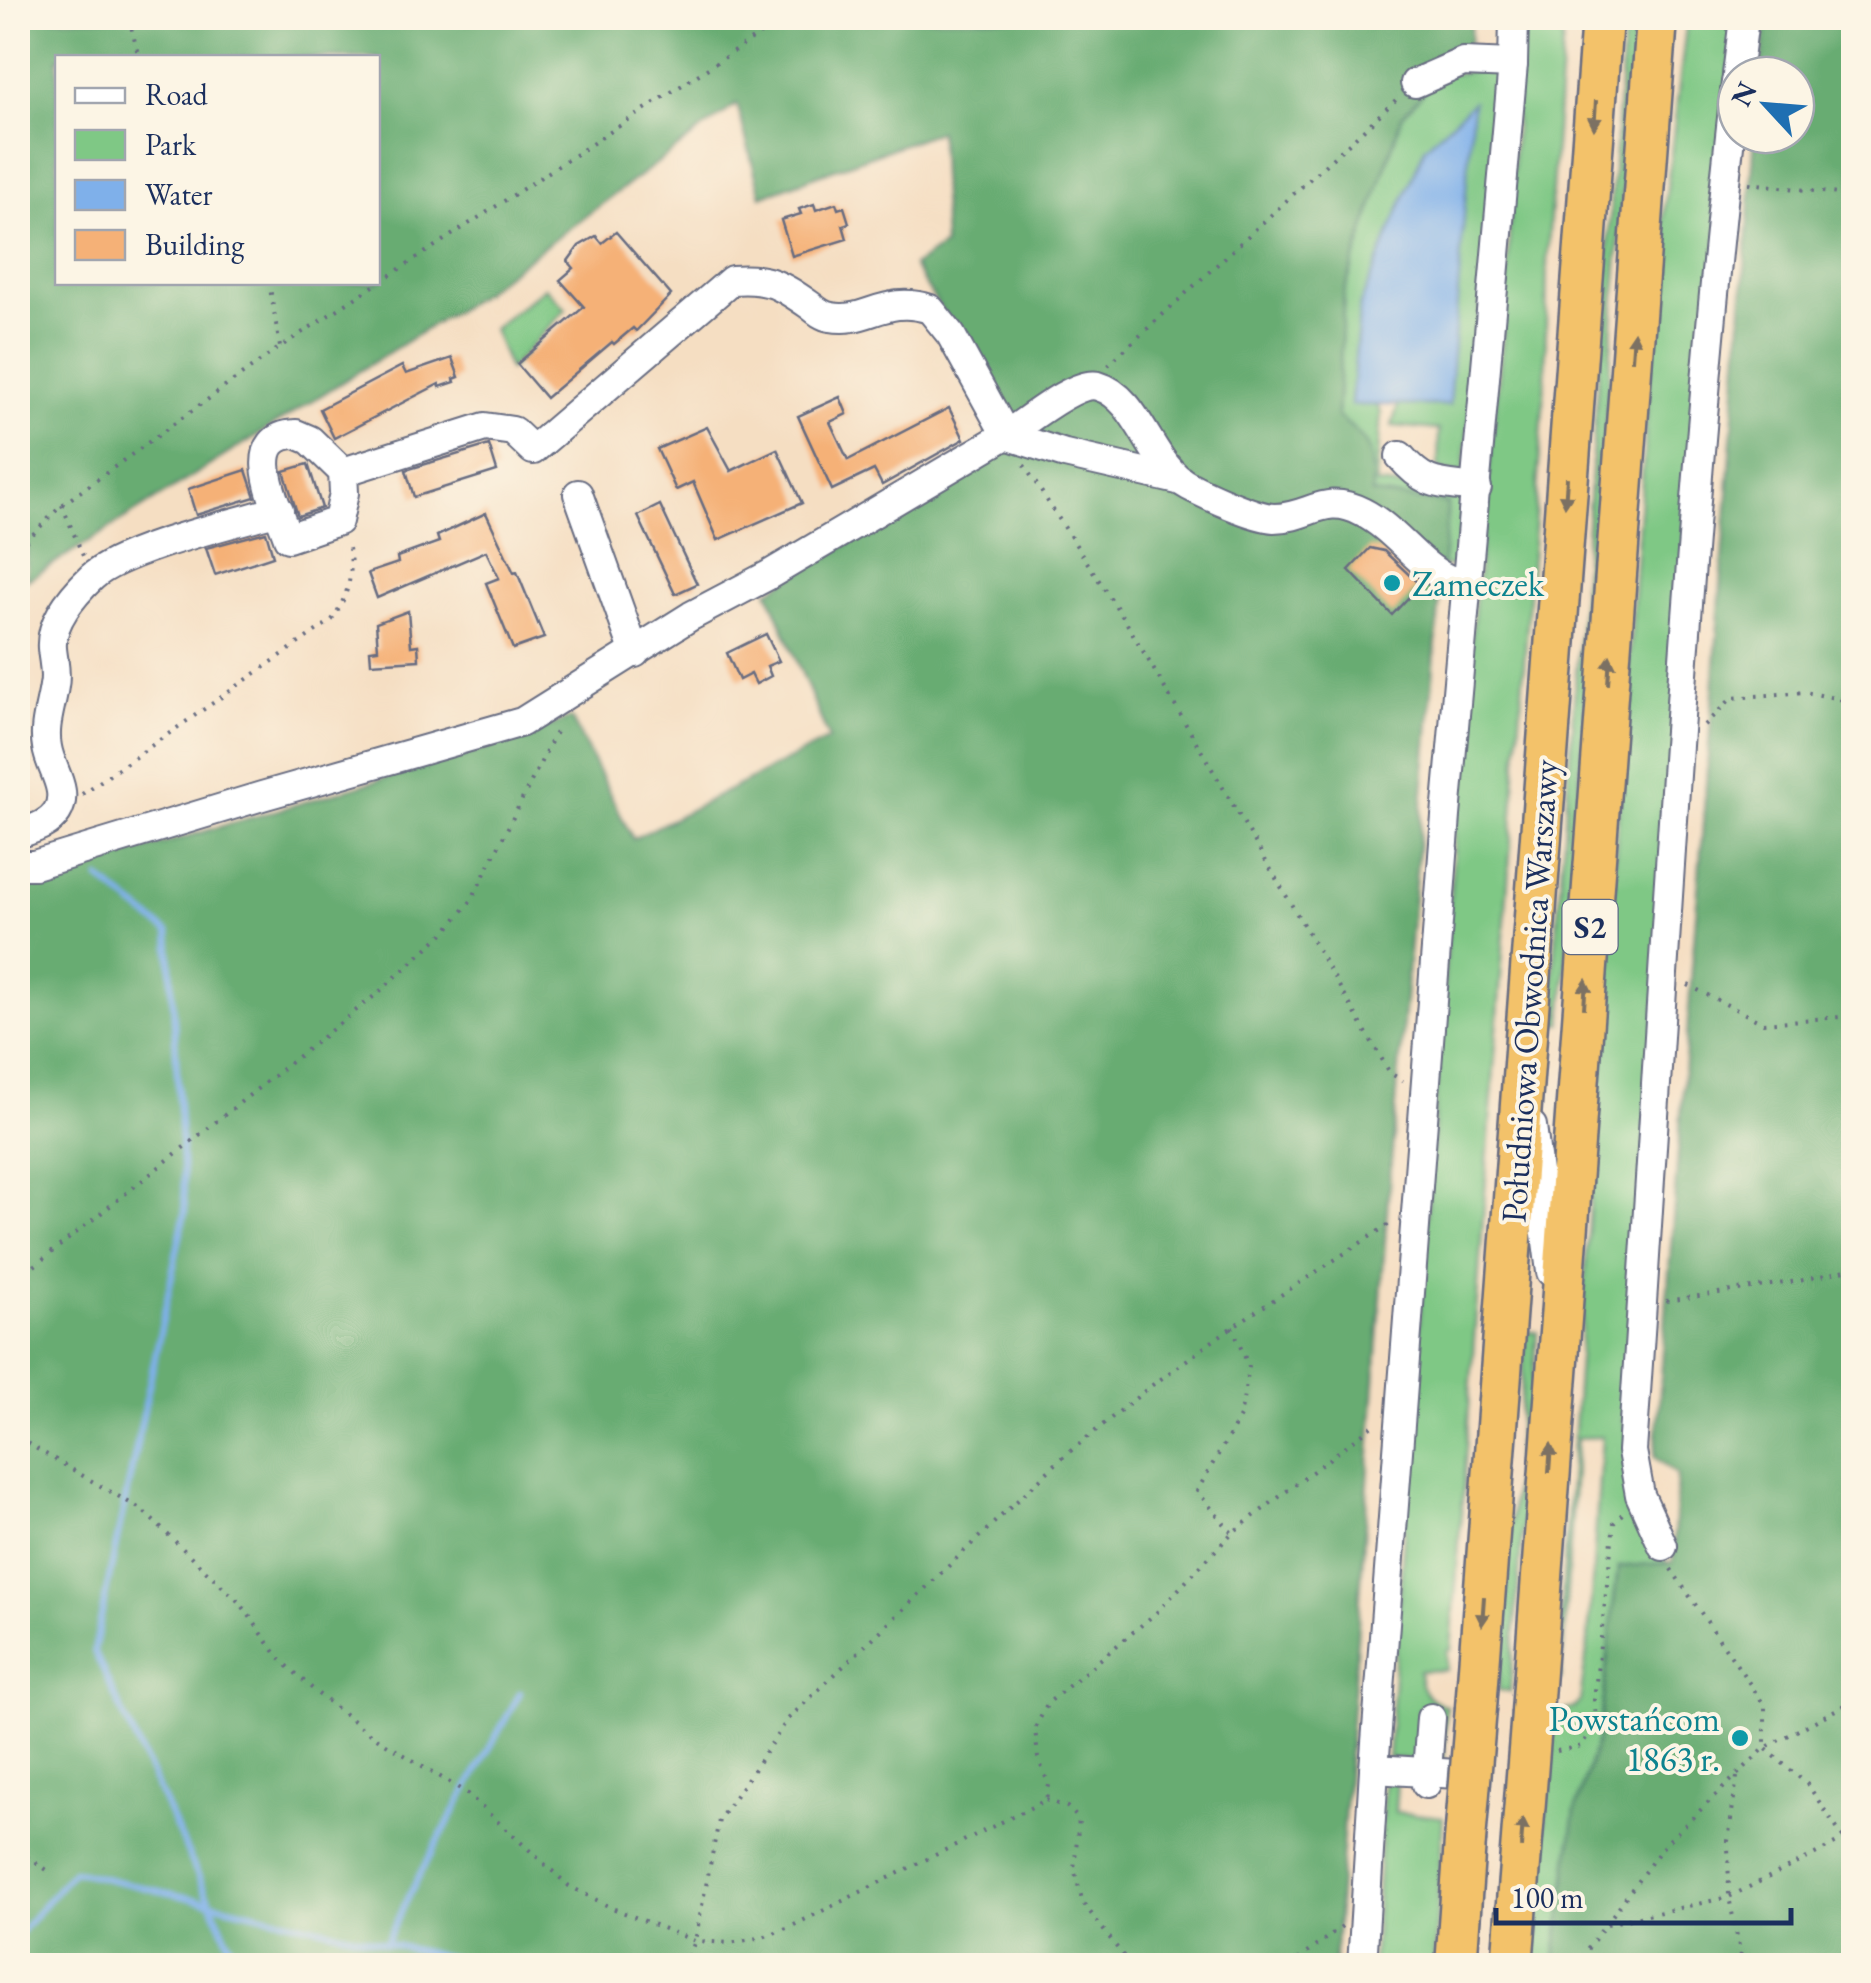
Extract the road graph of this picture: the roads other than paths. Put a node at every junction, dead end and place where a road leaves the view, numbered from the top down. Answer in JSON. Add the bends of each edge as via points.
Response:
{"nodes":[{"id":1,"x":1514,"y":18,"type":"edge"},
{"id":2,"x":1602,"y":18,"type":"edge"},
{"id":3,"x":1658,"y":18,"type":"edge"},
{"id":4,"x":1744,"y":18,"type":"edge"},
{"id":5,"x":1739,"y":55,"type":"edge"},
{"id":6,"x":1513,"y":64,"type":"junction"},
{"id":7,"x":1415,"y":83,"type":"road end"},
{"id":8,"x":1728,"y":155,"type":"edge"},
{"id":9,"x":1006,"y":435,"type":"junction"},
{"id":10,"x":1400,"y":456,"type":"dead end"},
{"id":11,"x":343,"y":472,"type":"junction"},
{"id":12,"x":1178,"y":480,"type":"junction"},
{"id":13,"x":1477,"y":488,"type":"junction"},
{"id":14,"x":578,"y":494,"type":"dead end"},
{"id":15,"x":279,"y":510,"type":"junction"},
{"id":16,"x":1468,"y":581,"type":"junction"},
{"id":17,"x":635,"y":653,"type":"junction"},
{"id":18,"x":18,"y":834,"type":"edge"},
{"id":19,"x":18,"y":865,"type":"edge"},
{"id":20,"x":1523,"y":1064,"type":"junction"},
{"id":21,"x":1579,"y":1067,"type":"junction"},
{"id":22,"x":1542,"y":1198,"type":"junction"},
{"id":23,"x":1504,"y":1327,"type":"junction"},
{"id":24,"x":1560,"y":1333,"type":"junction"},
{"id":25,"x":1662,"y":1546,"type":"road end"},
{"id":26,"x":1431,"y":1718,"type":"dead end"},
{"id":27,"x":1374,"y":1769,"type":"junction"},
{"id":28,"x":1456,"y":1774,"type":"dead end"},
{"id":29,"x":1426,"y":1778,"type":"junction"},
{"id":30,"x":1362,"y":1966,"type":"edge"},
{"id":31,"x":1456,"y":1966,"type":"edge"},
{"id":32,"x":1512,"y":1966,"type":"edge"}],
"edges":[{"from":1,"to":6,"type":"street"},
{"from":2,"to":20,"type":"highway","name":"Południowa Obwodnica Warszawy","number":"S2","one_way":true},
{"from":21,"to":3,"type":"highway","name":"Południowa Obwodnica Warszawy","number":"S2","one_way":true},
{"from":4,"to":5,"type":"street"},
{"from":6,"to":7,"type":"street","via":[[1464,62]]},
{"from":6,"to":13,"type":"street"},
{"from":8,"to":25,"type":"street","via":[[1632,1451],[1640,1495]]},
{"from":9,"to":11,"type":"street","via":[[930,309],[899,303],[834,318],[761,277],[732,280],[533,450],[513,431],[486,428]]},
{"from":9,"to":12,"type":"street"},
{"from":9,"to":12,"type":"street","via":[[1086,385],[1100,386],[1123,402]]},
{"from":9,"to":17,"type":"street"},
{"from":10,"to":13,"type":"street","via":[[1416,476]]},
{"from":11,"to":15,"type":"street","via":[[338,521],[288,538]]},
{"from":11,"to":15,"type":"street","via":[[304,436],[274,440],[264,463]]},
{"from":12,"to":16,"type":"street","via":[[1270,518],[1341,504],[1375,519],[1448,580]]},
{"from":13,"to":16,"type":"street"},
{"from":14,"to":17,"type":"street"},
{"from":15,"to":18,"type":"street","via":[[146,550],[92,578],[55,626],[52,644],[55,682],[46,725],[62,797],[58,811],[46,824]]},
{"from":16,"to":27,"type":"street"},
{"from":17,"to":19,"type":"street","via":[[522,722]]},
{"from":20,"to":22,"type":"street"},
{"from":20,"to":23,"type":"highway","name":"Południowa Obwodnica Warszawy","number":"S2"},
{"from":21,"to":22,"type":"street"},
{"from":21,"to":24,"type":"highway","name":"Południowa Obwodnica Warszawy","number":"S2"},
{"from":22,"to":23,"type":"street"},
{"from":22,"to":24,"type":"street"},
{"from":23,"to":31,"type":"highway","name":"Południowa Obwodnica Warszawy","number":"S2","one_way":true,"bridge":true},
{"from":32,"to":24,"type":"highway","name":"Południowa Obwodnica Warszawy","number":"S2","one_way":true,"bridge":true},
{"from":26,"to":29,"type":"street"},
{"from":27,"to":29,"type":"street"},
{"from":27,"to":30,"type":"street"},
{"from":28,"to":29,"type":"street"}]}
